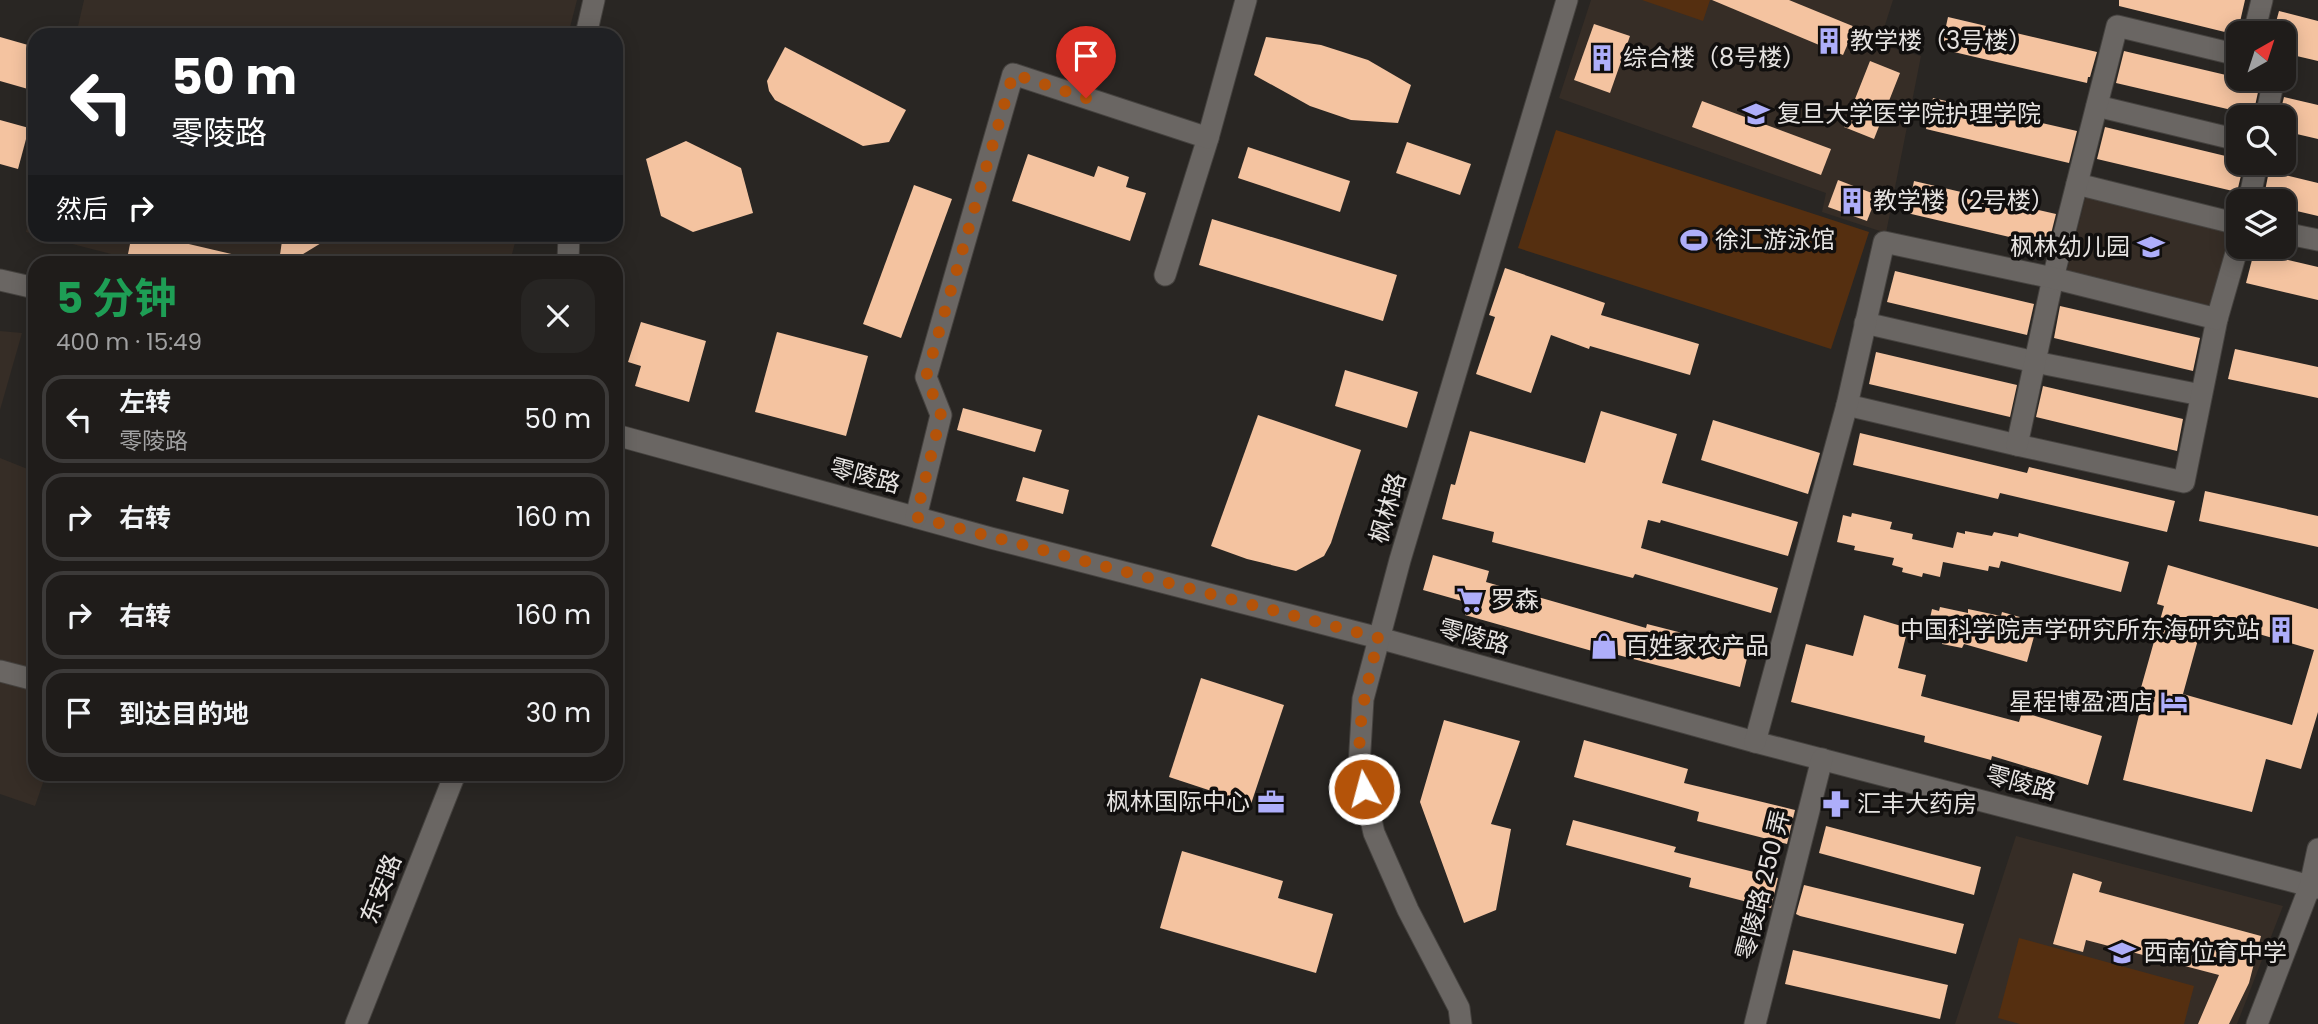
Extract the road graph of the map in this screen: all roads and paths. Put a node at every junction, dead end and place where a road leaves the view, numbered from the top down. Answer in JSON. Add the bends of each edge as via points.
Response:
{"nodes":[{"id":1,"x":594,"y":0,"type":"edge"},
{"id":2,"x":1246,"y":0,"type":"edge"},
{"id":3,"x":1567,"y":0,"type":"edge"},
{"id":4,"x":2262,"y":0,"type":"edge"},
{"id":5,"x":2257,"y":21,"type":"edge"},
{"id":6,"x":588,"y":28,"type":"edge"},
{"id":7,"x":2226,"y":52,"type":"edge"},
{"id":8,"x":2097,"y":106,"type":"junction"},
{"id":9,"x":2226,"y":137,"type":"edge"},
{"id":10,"x":1208,"y":138,"type":"junction"},
{"id":11,"x":2077,"y":184,"type":"junction"},
{"id":12,"x":2226,"y":221,"type":"edge"},
{"id":13,"x":2296,"y":235,"type":"edge"},
{"id":14,"x":2318,"y":240,"type":"edge"},
{"id":15,"x":2234,"y":259,"type":"edge"},
{"id":16,"x":1165,"y":275,"type":"dead end"},
{"id":17,"x":2053,"y":278,"type":"junction"},
{"id":18,"x":0,"y":280,"type":"edge"},
{"id":19,"x":28,"y":286,"type":"edge"},
{"id":20,"x":2217,"y":319,"type":"junction"},
{"id":21,"x":1865,"y":323,"type":"junction"},
{"id":22,"x":2035,"y":362,"type":"junction"},
{"id":23,"x":2201,"y":395,"type":"junction"},
{"id":24,"x":1847,"y":405,"type":"junction"},
{"id":25,"x":623,"y":437,"type":"edge"},
{"id":26,"x":2017,"y":445,"type":"junction"},
{"id":27,"x":916,"y":517,"type":"junction"},
{"id":28,"x":1379,"y":638,"type":"junction"},
{"id":29,"x":0,"y":671,"type":"edge"},
{"id":30,"x":28,"y":678,"type":"edge"},
{"id":31,"x":1755,"y":742,"type":"junction"},
{"id":32,"x":1822,"y":759,"type":"junction"},
{"id":33,"x":452,"y":781,"type":"edge"},
{"id":34,"x":2318,"y":849,"type":"edge"},
{"id":35,"x":2314,"y":887,"type":"edge"},
{"id":36,"x":356,"y":1024,"type":"edge"},
{"id":37,"x":1461,"y":1024,"type":"edge"},
{"id":38,"x":1755,"y":1024,"type":"edge"},
{"id":39,"x":2257,"y":1024,"type":"edge"}],
"edges":[{"from":1,"to":6,"type":"street"},
{"from":2,"to":10,"type":"street"},
{"from":3,"to":28,"type":"street","name":"枫林路"},
{"from":4,"to":5,"type":"street"},
{"from":7,"to":8,"type":"street","via":[[2117,26]]},
{"from":8,"to":9,"type":"street"},
{"from":8,"to":11,"type":"street"},
{"from":10,"to":16,"type":"street"},
{"from":10,"to":27,"type":"street","via":[[1013,74],[926,377],[941,415]]},
{"from":11,"to":12,"type":"street"},
{"from":11,"to":17,"type":"street"},
{"from":13,"to":14,"type":"street"},
{"from":15,"to":20,"type":"street"},
{"from":17,"to":20,"type":"street"},
{"from":17,"to":21,"type":"street","via":[[1884,242]]},
{"from":17,"to":22,"type":"street"},
{"from":18,"to":19,"type":"street"},
{"from":20,"to":23,"type":"street"},
{"from":21,"to":22,"type":"street"},
{"from":21,"to":24,"type":"street"},
{"from":22,"to":23,"type":"street"},
{"from":22,"to":26,"type":"street"},
{"from":23,"to":26,"type":"street","via":[[2184,482]]},
{"from":24,"to":26,"type":"street"},
{"from":24,"to":31,"type":"street"},
{"from":25,"to":27,"type":"street","name":"零陵路"},
{"from":27,"to":28,"type":"street","name":"零陵路"},
{"from":28,"to":31,"type":"street","name":"零陵路"},
{"from":28,"to":37,"type":"street","name":"枫林路","via":[[1363,699],[1359,767],[1374,833],[1458,1008]]},
{"from":29,"to":30,"type":"street"},
{"from":31,"to":32,"type":"street","name":"零陵路"},
{"from":32,"to":35,"type":"street","name":"零陵路"},
{"from":32,"to":38,"type":"street","name":"零陵路 250 弄"},
{"from":33,"to":36,"type":"street","name":"东安路"},
{"from":34,"to":35,"type":"street"},
{"from":35,"to":39,"type":"street"}]}
